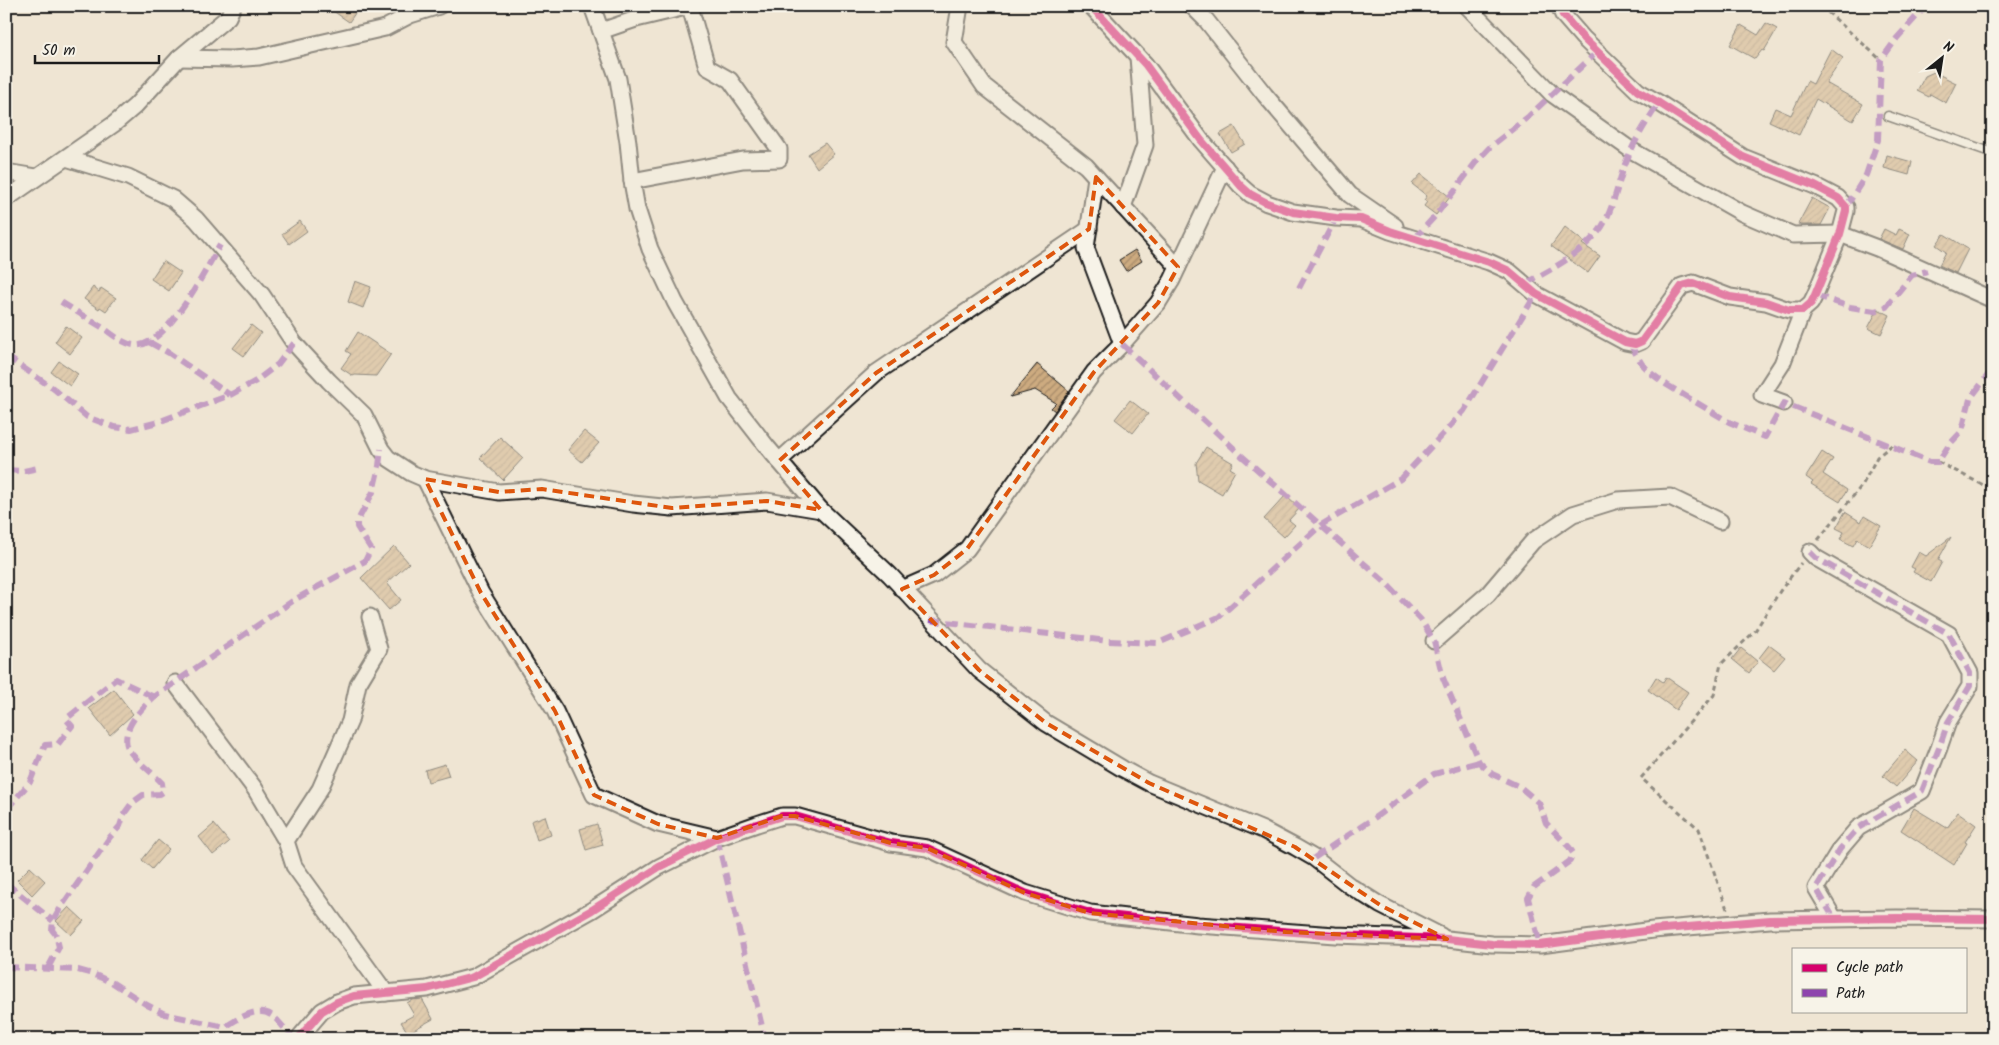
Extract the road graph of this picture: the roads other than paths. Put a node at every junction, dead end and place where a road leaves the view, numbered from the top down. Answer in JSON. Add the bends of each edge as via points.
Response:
{"nodes":[{"id":1,"x":233,"y":6,"type":"edge"},
{"id":2,"x":439,"y":6,"type":"edge"},
{"id":3,"x":592,"y":6,"type":"edge"},
{"id":4,"x":690,"y":6,"type":"edge"},
{"id":5,"x":960,"y":6,"type":"edge"},
{"id":6,"x":1091,"y":6,"type":"edge"},
{"id":7,"x":1192,"y":6,"type":"edge"},
{"id":8,"x":1467,"y":6,"type":"edge"},
{"id":9,"x":1559,"y":6,"type":"edge"},
{"id":10,"x":601,"y":31,"type":"junction"},
{"id":11,"x":1138,"y":57,"type":"junction"},
{"id":12,"x":179,"y":58,"type":"junction"},
{"id":13,"x":1888,"y":116,"type":"dead end"},
{"id":14,"x":1993,"y":153,"type":"edge"},
{"id":15,"x":66,"y":158,"type":"junction"},
{"id":16,"x":1225,"y":167,"type":"junction"},
{"id":17,"x":6,"y":172,"type":"edge"},
{"id":18,"x":36,"y":177,"type":"junction"},
{"id":19,"x":1096,"y":177,"type":"junction"},
{"id":20,"x":632,"y":181,"type":"junction"},
{"id":21,"x":6,"y":199,"type":"edge"},
{"id":22,"x":1123,"y":207,"type":"junction"},
{"id":23,"x":1089,"y":229,"type":"junction"},
{"id":24,"x":1840,"y":234,"type":"junction"},
{"id":25,"x":1414,"y":239,"type":"junction"},
{"id":26,"x":1178,"y":267,"type":"junction"},
{"id":27,"x":1993,"y":300,"type":"edge"},
{"id":28,"x":1803,"y":310,"type":"junction"},
{"id":29,"x":1122,"y":344,"type":"junction"},
{"id":30,"x":1784,"y":403,"type":"dead end"},
{"id":31,"x":779,"y":461,"type":"junction"},
{"id":32,"x":426,"y":479,"type":"junction"},
{"id":33,"x":821,"y":510,"type":"junction"},
{"id":34,"x":1720,"y":521,"type":"dead end"},
{"id":35,"x":1810,"y":552,"type":"road end"},
{"id":36,"x":902,"y":589,"type":"junction"},
{"id":37,"x":370,"y":617,"type":"dead end"},
{"id":38,"x":1434,"y":641,"type":"dead end"},
{"id":39,"x":175,"y":682,"type":"dead end"},
{"id":40,"x":717,"y":838,"type":"junction"},
{"id":41,"x":286,"y":840,"type":"junction"},
{"id":42,"x":1832,"y":916,"type":"dead end"},
{"id":43,"x":1993,"y":919,"type":"edge"},
{"id":44,"x":1447,"y":939,"type":"junction"},
{"id":45,"x":386,"y":993,"type":"junction"},
{"id":46,"x":298,"y":1039,"type":"edge"}],
"edges":[{"from":1,"to":12,"type":"street","via":[[228,16]]},
{"from":2,"to":12,"type":"street","via":[[385,28],[310,47],[259,57]]},
{"from":3,"to":10,"type":"street"},
{"from":4,"to":10,"type":"street"},
{"from":4,"to":20,"type":"street","via":[[707,67],[730,80],[779,149],[779,159],[743,160]]},
{"from":5,"to":19,"type":"street","via":[[954,42],[984,86]]},
{"from":6,"to":11,"type":"street"},
{"from":7,"to":25,"type":"street","via":[[1350,195]]},
{"from":8,"to":24,"type":"street","via":[[1552,94],[1632,150],[1742,213],[1792,235]]},
{"from":9,"to":24,"type":"street","via":[[1583,38],[1638,91],[1743,157],[1815,186],[1841,201],[1846,211]]},
{"from":10,"to":20,"type":"street","via":[[618,79]]},
{"from":11,"to":16,"type":"street"},
{"from":11,"to":22,"type":"street","via":[[1145,146]]},
{"from":12,"to":15,"type":"street","via":[[128,112]]},
{"from":13,"to":14,"type":"lane"},
{"from":15,"to":18,"type":"street"},
{"from":15,"to":32,"type":"street","via":[[128,177],[173,199],[196,218],[262,295],[294,343],[364,415],[388,458]]},
{"from":16,"to":25,"type":"street","via":[[1245,190],[1267,203],[1293,212],[1361,219]]},
{"from":16,"to":26,"type":"street"},
{"from":17,"to":18,"type":"street"},
{"from":18,"to":21,"type":"street"},
{"from":19,"to":22,"type":"street"},
{"from":19,"to":23,"type":"street"},
{"from":20,"to":31,"type":"street","via":[[650,249],[674,302],[729,398]]},
{"from":22,"to":26,"type":"street"},
{"from":23,"to":29,"type":"street","via":[[1086,248]]},
{"from":23,"to":31,"type":"street","via":[[876,372]]},
{"from":24,"to":27,"type":"street"},
{"from":24,"to":28,"type":"street","via":[[1815,295]]},
{"from":25,"to":28,"type":"street","via":[[1508,271],[1536,294],[1630,344],[1642,341],[1686,284],[1693,283],[1730,297]]},
{"from":26,"to":29,"type":"street","via":[[1158,303]]},
{"from":28,"to":30,"type":"street","via":[[1782,364],[1762,395]]},
{"from":29,"to":36,"type":"street","via":[[1094,372],[967,549],[934,575]]},
{"from":31,"to":33,"type":"street"},
{"from":32,"to":33,"type":"street","via":[[499,492],[542,489],[672,508],[767,500]]},
{"from":32,"to":40,"type":"street","via":[[481,592],[555,711],[594,796],[658,824]]},
{"from":33,"to":36,"type":"street"},
{"from":34,"to":38,"type":"street","via":[[1670,497],[1618,500],[1573,514],[1532,540],[1488,594]]},
{"from":35,"to":42,"type":"street","via":[[1949,634],[1970,673],[1970,686],[1948,722],[1922,791],[1858,828],[1840,849],[1816,888]]},
{"from":36,"to":44,"type":"street","via":[[979,670],[1046,723],[1149,783],[1263,830],[1295,847],[1380,905]]},
{"from":37,"to":41,"type":"street","via":[[379,649],[358,684],[350,721],[320,788]]},
{"from":39,"to":41,"type":"street","via":[[255,789]]},
{"from":40,"to":44,"type":"street","via":[[782,816],[795,816],[891,843],[927,848],[1025,893],[1090,913],[1267,930]]},
{"from":40,"to":45,"type":"street","via":[[659,867],[592,910],[473,978],[427,989]]},
{"from":41,"to":45,"type":"street","via":[[294,866]]},
{"from":43,"to":44,"type":"street","via":[[1770,920],[1653,930],[1540,946]]},
{"from":45,"to":46,"type":"street","via":[[354,996],[337,1002],[322,1011]]}]}
